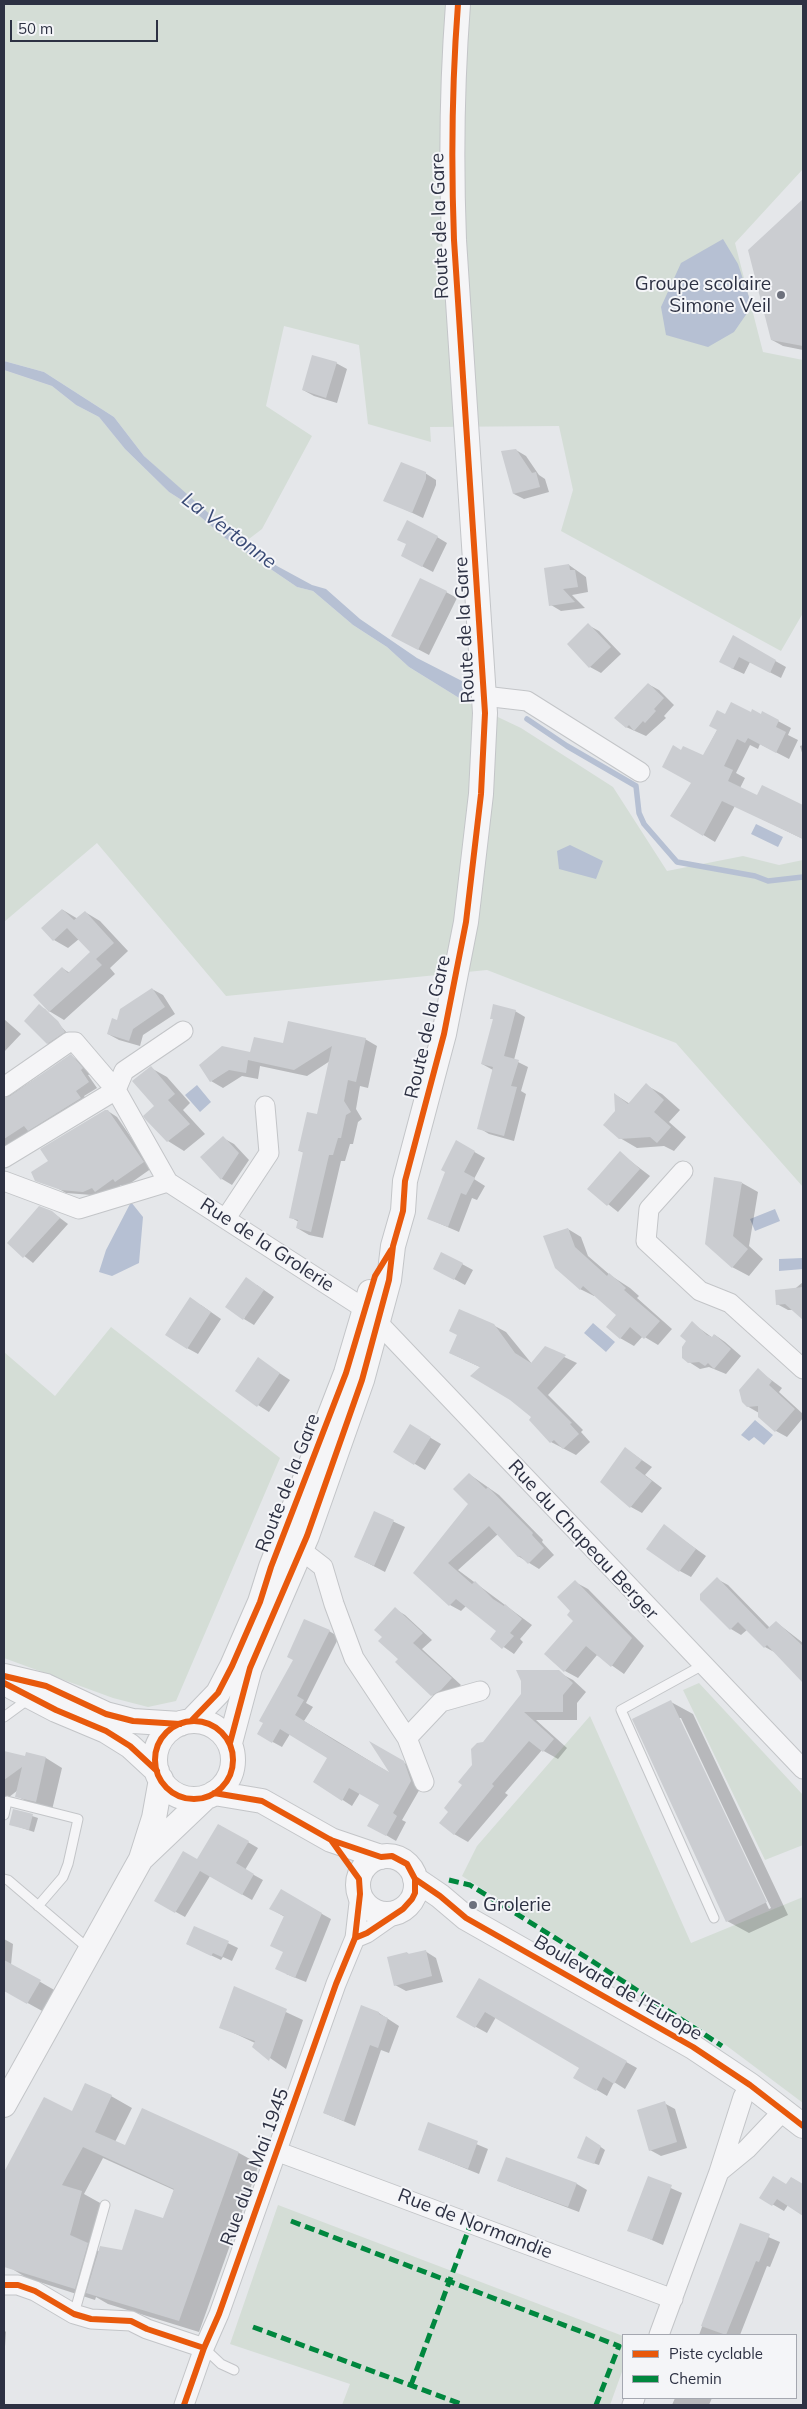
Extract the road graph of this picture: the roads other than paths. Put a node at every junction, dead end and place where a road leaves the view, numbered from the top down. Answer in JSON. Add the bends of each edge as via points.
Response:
{"nodes":[{"id":1,"x":458,"y":4,"type":"edge"},
{"id":2,"x":484,"y":696,"type":"junction"},
{"id":3,"x":640,"y":772,"type":"dead end"},
{"id":4,"x":183,"y":1031,"type":"dead end"},
{"id":5,"x":4,"y":1087,"type":"edge"},
{"id":6,"x":116,"y":1090,"type":"junction"},
{"id":7,"x":265,"y":1106,"type":"dead end"},
{"id":8,"x":4,"y":1158,"type":"edge"},
{"id":9,"x":683,"y":1171,"type":"dead end"},
{"id":10,"x":4,"y":1181,"type":"edge"},
{"id":11,"x":168,"y":1182,"type":"junction"},
{"id":12,"x":226,"y":1218,"type":"junction"},
{"id":13,"x":372,"y":1316,"type":"junction"},
{"id":14,"x":803,"y":1369,"type":"edge"},
{"id":15,"x":301,"y":1550,"type":"junction"},
{"id":16,"x":703,"y":1665,"type":"junction"},
{"id":17,"x":4,"y":1676,"type":"edge"},
{"id":18,"x":4,"y":1683,"type":"edge"},
{"id":19,"x":480,"y":1691,"type":"dead end"},
{"id":20,"x":31,"y":1697,"type":"junction"},
{"id":21,"x":4,"y":1717,"type":"edge"},
{"id":22,"x":185,"y":1723,"type":"junction"},
{"id":23,"x":408,"y":1738,"type":"junction"},
{"id":24,"x":232,"y":1752,"type":"junction"},
{"id":25,"x":803,"y":1769,"type":"edge"},
{"id":26,"x":159,"y":1775,"type":"junction"},
{"id":27,"x":424,"y":1782,"type":"dead end"},
{"id":28,"x":210,"y":1795,"type":"junction"},
{"id":29,"x":262,"y":1801,"type":"junction"},
{"id":30,"x":4,"y":1814,"type":"edge"},
{"id":31,"x":331,"y":1840,"type":"junction"},
{"id":32,"x":381,"y":1857,"type":"junction"},
{"id":33,"x":141,"y":1859,"type":"junction"},
{"id":34,"x":5,"y":1878,"type":"edge"},
{"id":35,"x":415,"y":1879,"type":"junction"},
{"id":36,"x":360,"y":1887,"type":"junction"},
{"id":37,"x":38,"y":1906,"type":"junction"},
{"id":38,"x":402,"y":1908,"type":"junction"},
{"id":39,"x":466,"y":1918,"type":"junction"},
{"id":40,"x":714,"y":1918,"type":"dead end"},
{"id":41,"x":355,"y":1938,"type":"junction"},
{"id":42,"x":91,"y":1951,"type":"junction"},
{"id":43,"x":750,"y":2086,"type":"junction"},
{"id":44,"x":4,"y":2105,"type":"edge"},
{"id":45,"x":783,"y":2111,"type":"junction"},
{"id":46,"x":803,"y":2126,"type":"edge"},
{"id":47,"x":276,"y":2151,"type":"junction"},
{"id":48,"x":720,"y":2172,"type":"junction"},
{"id":49,"x":105,"y":2205,"type":"dead end"},
{"id":50,"x":4,"y":2285,"type":"edge"},
{"id":51,"x":673,"y":2299,"type":"junction"},
{"id":52,"x":74,"y":2314,"type":"junction"},
{"id":53,"x":659,"y":2334,"type":"edge"},
{"id":54,"x":204,"y":2348,"type":"junction"},
{"id":55,"x":234,"y":2370,"type":"dead end"},
{"id":56,"x":184,"y":2405,"type":"edge"}],
"edges":[{"from":1,"to":2,"type":"street","name":"Route de la Gare","via":[[452,167],[454,240]]},
{"from":2,"to":3,"type":"street","via":[[528,701]]},
{"from":2,"to":13,"type":"street","name":"Route de la Gare","via":[[481,794],[466,922],[444,1034],[405,1181],[403,1211],[393,1246],[376,1276]]},
{"from":4,"to":6,"type":"street","via":[[124,1071]]},
{"from":5,"to":6,"type":"street","name":"Rue de la Grolerie","via":[[68,1042],[75,1042]]},
{"from":6,"to":8,"type":"street"},
{"from":6,"to":11,"type":"street","name":"Rue de la Grolerie"},
{"from":7,"to":12,"type":"street","via":[[269,1153]]},
{"from":9,"to":14,"type":"street","via":[[649,1210],[646,1241],[700,1291],[730,1303]]},
{"from":10,"to":11,"type":"street","via":[[79,1209]]},
{"from":11,"to":12,"type":"street","name":"Rue de la Grolerie"},
{"from":12,"to":13,"type":"street","name":"Rue de la Grolerie"},
{"from":13,"to":15,"type":"street","name":"Route de la Gare","via":[[362,1380]]},
{"from":13,"to":16,"type":"street","name":"Rue du Chapeau Berger"},
{"from":13,"to":22,"type":"street","name":"Route de la Gare","via":[[346,1373],[260,1602],[232,1666],[218,1693]]},
{"from":15,"to":23,"type":"street","via":[[323,1567],[354,1658]]},
{"from":15,"to":24,"type":"street","name":"Route de la Gare","via":[[250,1668]]},
{"from":16,"to":25,"type":"street","name":"Rue du Chapeau Berger"},
{"from":16,"to":40,"type":"lane","via":[[621,1710]]},
{"from":17,"to":22,"type":"street","via":[[46,1686],[106,1714],[133,1721]]},
{"from":18,"to":20,"type":"street"},
{"from":19,"to":23,"type":"street","via":[[441,1702]]},
{"from":20,"to":21,"type":"lane"},
{"from":20,"to":26,"type":"street","via":[[106,1731],[130,1746]]},
{"from":22,"to":24,"type":"street","via":[[210,1724],[220,1730]]},
{"from":22,"to":26,"type":"street","via":[[164,1735],[156,1752]]},
{"from":23,"to":27,"type":"street"},
{"from":24,"to":28,"type":"street","via":[[226,1781]]},
{"from":24,"to":29,"type":"street"},
{"from":26,"to":28,"type":"street","via":[[180,1796],[198,1798]]},
{"from":26,"to":33,"type":"street","via":[[154,1818]]},
{"from":28,"to":29,"type":"street"},
{"from":28,"to":33,"type":"street"},
{"from":29,"to":31,"type":"street"},
{"from":30,"to":37,"type":"lane","via":[[7,1800],[78,1819],[63,1876]]},
{"from":31,"to":32,"type":"street"},
{"from":31,"to":36,"type":"street"},
{"from":32,"to":35,"type":"street","via":[[403,1860]]},
{"from":32,"to":36,"type":"street","via":[[366,1864]]},
{"from":33,"to":42,"type":"street"},
{"from":34,"to":37,"type":"lane"},
{"from":35,"to":38,"type":"street","via":[[415,1893]]},
{"from":35,"to":39,"type":"street","name":"Boulevard de l'Europe"},
{"from":36,"to":38,"type":"street","via":[[369,1907],[375,1911],[382,1913]]},
{"from":36,"to":41,"type":"street","name":"Rue du 8 Mai 1945"},
{"from":37,"to":42,"type":"lane"},
{"from":38,"to":39,"type":"street","name":"Boulevard de l'Europe"},
{"from":38,"to":41,"type":"street"},
{"from":39,"to":43,"type":"street","name":"Boulevard de l'Europe","via":[[693,2048]]},
{"from":41,"to":47,"type":"street","name":"Rue du 8 Mai 1945"},
{"from":42,"to":44,"type":"street"},
{"from":43,"to":45,"type":"street","name":"Boulevard de l'Europe"},
{"from":43,"to":48,"type":"street","via":[[743,2097]]},
{"from":45,"to":46,"type":"street","name":"Boulevard de l'Europe"},
{"from":45,"to":48,"type":"street"},
{"from":47,"to":51,"type":"street","name":"Rue de Normandie"},
{"from":47,"to":54,"type":"street","name":"Rue du 8 Mai 1945"},
{"from":48,"to":51,"type":"street"},
{"from":49,"to":52,"type":"lane"},
{"from":50,"to":52,"type":"street","via":[[18,2285],[35,2291]]},
{"from":51,"to":53,"type":"street"},
{"from":52,"to":54,"type":"street","via":[[91,2319],[131,2321]]},
{"from":54,"to":55,"type":"lane","via":[[220,2364]]},
{"from":54,"to":56,"type":"street","name":"Rue du 8 Mai 1945"}]}
